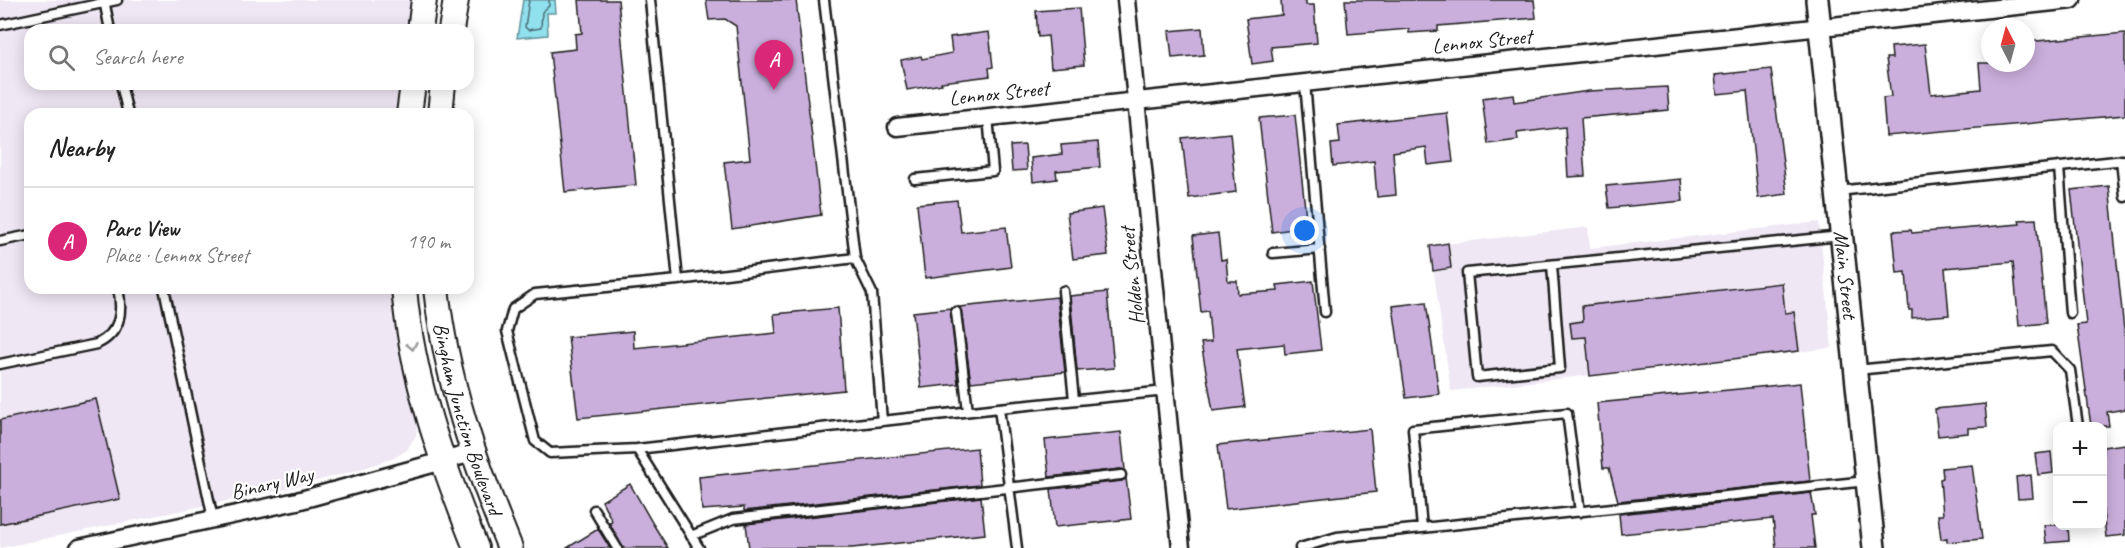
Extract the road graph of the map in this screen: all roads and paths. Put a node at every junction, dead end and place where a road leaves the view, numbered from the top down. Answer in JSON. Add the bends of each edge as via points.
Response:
{"nodes":[{"id":1,"x":117,"y":0,"type":"edge"},
{"id":2,"x":424,"y":0,"type":"edge"},
{"id":3,"x":456,"y":0,"type":"edge"},
{"id":4,"x":650,"y":0,"type":"edge"},
{"id":5,"x":824,"y":0,"type":"edge"},
{"id":6,"x":1126,"y":0,"type":"edge"},
{"id":7,"x":1817,"y":0,"type":"edge"},
{"id":8,"x":2072,"y":0,"type":"edge"},
{"id":9,"x":104,"y":1,"type":"edge"},
{"id":10,"x":109,"y":24,"type":"edge"},
{"id":11,"x":421,"y":24,"type":"edge"},
{"id":12,"x":452,"y":24,"type":"edge"},
{"id":13,"x":0,"y":25,"type":"edge"},
{"id":14,"x":1820,"y":27,"type":"junction"},
{"id":15,"x":1305,"y":83,"type":"junction"},
{"id":16,"x":122,"y":90,"type":"edge"},
{"id":17,"x":412,"y":90,"type":"edge"},
{"id":18,"x":442,"y":90,"type":"edge"},
{"id":19,"x":1137,"y":101,"type":"junction"},
{"id":20,"x":127,"y":108,"type":"edge"},
{"id":21,"x":410,"y":108,"type":"edge"},
{"id":22,"x":441,"y":108,"type":"edge"},
{"id":23,"x":988,"y":117,"type":"junction"},
{"id":24,"x":897,"y":127,"type":"dead end"},
{"id":25,"x":2123,"y":160,"type":"edge"},
{"id":26,"x":2059,"y":167,"type":"junction"},
{"id":27,"x":915,"y":179,"type":"dead end"},
{"id":28,"x":1837,"y":191,"type":"junction"},
{"id":29,"x":2125,"y":197,"type":"edge"},
{"id":30,"x":24,"y":236,"type":"edge"},
{"id":31,"x":1842,"y":236,"type":"junction"},
{"id":32,"x":0,"y":241,"type":"edge"},
{"id":33,"x":1320,"y":249,"type":"junction"},
{"id":34,"x":1273,"y":253,"type":"dead end"},
{"id":35,"x":855,"y":258,"type":"junction"},
{"id":36,"x":1552,"y":265,"type":"junction"},
{"id":37,"x":678,"y":280,"type":"junction"},
{"id":38,"x":1063,"y":291,"type":"dead end"},
{"id":39,"x":118,"y":294,"type":"edge"},
{"id":40,"x":165,"y":294,"type":"edge"},
{"id":41,"x":405,"y":294,"type":"edge"},
{"id":42,"x":437,"y":294,"type":"edge"},
{"id":43,"x":956,"y":312,"type":"dead end"},
{"id":44,"x":1325,"y":312,"type":"dead end"},
{"id":45,"x":2070,"y":313,"type":"dead end"},
{"id":46,"x":0,"y":364,"type":"edge"},
{"id":47,"x":1856,"y":370,"type":"junction"},
{"id":48,"x":1166,"y":391,"type":"junction"},
{"id":49,"x":1074,"y":400,"type":"junction"},
{"id":50,"x":999,"y":408,"type":"junction"},
{"id":51,"x":968,"y":411,"type":"junction"},
{"id":52,"x":882,"y":421,"type":"junction"},
{"id":53,"x":2077,"y":422,"type":"edge"},
{"id":54,"x":637,"y":449,"type":"junction"},
{"id":55,"x":472,"y":453,"type":"junction"},
{"id":56,"x":441,"y":461,"type":"junction"},
{"id":57,"x":1121,"y":475,"type":"dead end"},
{"id":58,"x":1867,"y":482,"type":"junction"},
{"id":59,"x":1011,"y":489,"type":"junction"},
{"id":60,"x":594,"y":510,"type":"dead end"},
{"id":61,"x":1580,"y":512,"type":"junction"},
{"id":62,"x":213,"y":519,"type":"junction"},
{"id":63,"x":1422,"y":528,"type":"junction"},
{"id":64,"x":692,"y":536,"type":"junction"},
{"id":65,"x":1317,"y":545,"type":"edge"},
{"id":66,"x":79,"y":548,"type":"edge"},
{"id":67,"x":476,"y":548,"type":"edge"},
{"id":68,"x":510,"y":548,"type":"edge"},
{"id":69,"x":617,"y":548,"type":"edge"},
{"id":70,"x":699,"y":548,"type":"edge"},
{"id":71,"x":1017,"y":548,"type":"edge"},
{"id":72,"x":1181,"y":548,"type":"edge"},
{"id":73,"x":1300,"y":548,"type":"edge"},
{"id":74,"x":1874,"y":548,"type":"edge"}],
"edges":[{"from":1,"to":9,"type":"lane"},
{"from":2,"to":11,"type":"main road"},
{"from":3,"to":12,"type":"main road"},
{"from":4,"to":37,"type":"lane"},
{"from":5,"to":35,"type":"lane"},
{"from":6,"to":19,"type":"street","name":"Holden Street"},
{"from":7,"to":14,"type":"street","name":"Main Street"},
{"from":8,"to":14,"type":"street","name":"Lennox Street"},
{"from":9,"to":10,"type":"lane"},
{"from":9,"to":13,"type":"lane"},
{"from":14,"to":15,"type":"street","name":"Lennox Street"},
{"from":14,"to":28,"type":"street","name":"Main Street"},
{"from":15,"to":19,"type":"street","name":"Lennox Street"},
{"from":15,"to":33,"type":"lane"},
{"from":16,"to":20,"type":"lane"},
{"from":17,"to":21,"type":"main road"},
{"from":18,"to":22,"type":"main road"},
{"from":19,"to":23,"type":"street","name":"Lennox Street"},
{"from":19,"to":48,"type":"street","name":"Holden Street"},
{"from":23,"to":24,"type":"street","name":"Lennox Street"},
{"from":23,"to":27,"type":"lane","via":[[993,171]]},
{"from":25,"to":26,"type":"lane"},
{"from":25,"to":29,"type":"lane"},
{"from":26,"to":28,"type":"lane"},
{"from":26,"to":45,"type":"lane"},
{"from":28,"to":31,"type":"street","name":"Main Street"},
{"from":30,"to":32,"type":"lane"},
{"from":31,"to":36,"type":"lane"},
{"from":31,"to":47,"type":"street","name":"Main Street"},
{"from":33,"to":34,"type":"lane"},
{"from":33,"to":44,"type":"lane"},
{"from":35,"to":37,"type":"lane"},
{"from":35,"to":52,"type":"lane","via":[[872,293]]},
{"from":36,"to":36,"type":"lane","via":[[1467,273],[1477,377],[1560,368]]},
{"from":37,"to":54,"type":"lane","via":[[535,294],[513,309],[507,331],[536,441],[550,453]]},
{"from":38,"to":49,"type":"lane"},
{"from":39,"to":46,"type":"lane","via":[[120,316],[105,340]]},
{"from":40,"to":62,"type":"lane"},
{"from":41,"to":56,"type":"main road","name":"Bingham Junction Boulevard","one_way":true,"via":[[416,368]]},
{"from":42,"to":55,"type":"main road","name":"Bingham Junction Boulevard","via":[[450,373]]},
{"from":43,"to":51,"type":"lane"},
{"from":47,"to":53,"type":"lane","via":[[2052,351],[2070,370]]},
{"from":47,"to":58,"type":"street","name":"Main Street"},
{"from":48,"to":49,"type":"lane"},
{"from":48,"to":72,"type":"street","name":"Holden Street"},
{"from":49,"to":50,"type":"lane"},
{"from":50,"to":51,"type":"lane"},
{"from":50,"to":59,"type":"lane"},
{"from":51,"to":52,"type":"lane"},
{"from":52,"to":54,"type":"lane"},
{"from":54,"to":64,"type":"lane"},
{"from":55,"to":56,"type":"street","name":"Binary Way"},
{"from":55,"to":68,"type":"main road","name":"Bingham Junction Boulevard"},
{"from":56,"to":62,"type":"street","name":"Binary Way","via":[[297,501]]},
{"from":56,"to":67,"type":"main road","name":"Bingham Junction Boulevard"},
{"from":57,"to":59,"type":"lane"},
{"from":58,"to":61,"type":"lane"},
{"from":58,"to":74,"type":"street","name":"Main Street"},
{"from":59,"to":64,"type":"lane","via":[[732,519]]},
{"from":59,"to":71,"type":"lane"},
{"from":60,"to":69,"type":"lane"},
{"from":61,"to":63,"type":"lane"},
{"from":61,"to":63,"type":"lane","via":[[1568,414],[1520,418],[1413,429]]},
{"from":62,"to":66,"type":"street","name":"Binary Way"},
{"from":63,"to":65,"type":"lane","via":[[1337,537]]},
{"from":64,"to":70,"type":"lane"},
{"from":65,"to":73,"type":"lane"}]}
